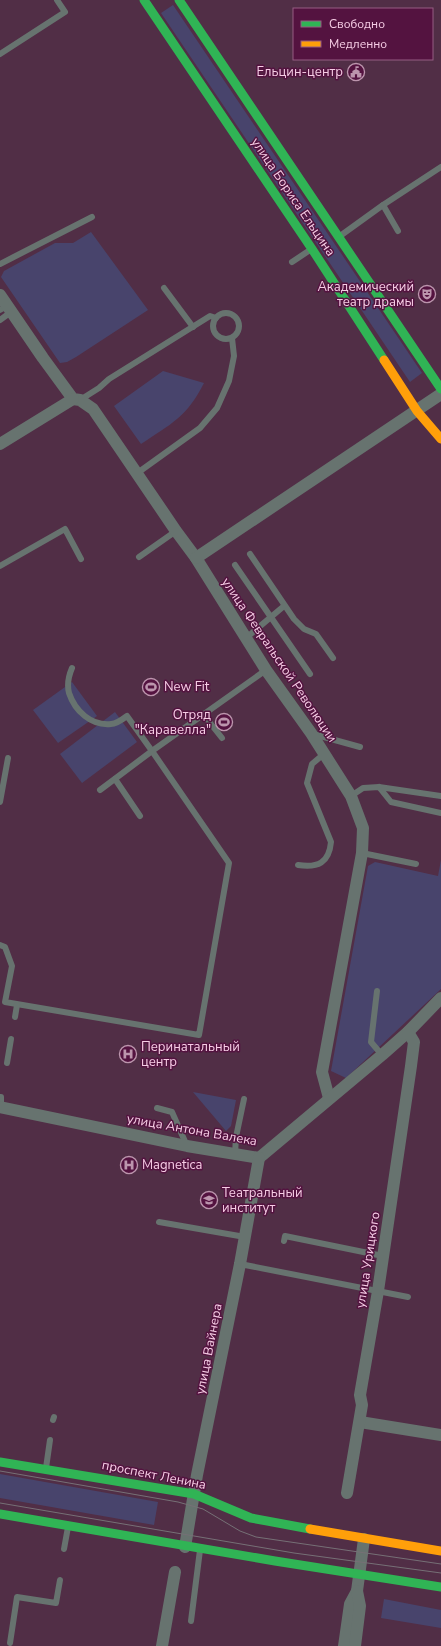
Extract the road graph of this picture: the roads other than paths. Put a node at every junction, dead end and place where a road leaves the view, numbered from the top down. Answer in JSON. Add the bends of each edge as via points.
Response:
{"nodes":[{"id":1,"x":57,"y":0,"type":"edge"},
{"id":2,"x":144,"y":0,"type":"edge"},
{"id":3,"x":179,"y":0,"type":"edge"},
{"id":4,"x":0,"y":54,"type":"edge"},
{"id":5,"x":441,"y":167,"type":"edge"},
{"id":6,"x":382,"y":205,"type":"junction"},
{"id":7,"x":92,"y":217,"type":"dead end"},
{"id":8,"x":398,"y":230,"type":"dead end"},
{"id":9,"x":338,"y":237,"type":"junction"},
{"id":10,"x":312,"y":249,"type":"junction"},
{"id":11,"x":292,"y":262,"type":"dead end"},
{"id":12,"x":0,"y":264,"type":"edge"},
{"id":13,"x":164,"y":288,"type":"dead end"},
{"id":14,"x":0,"y":295,"type":"edge"},
{"id":15,"x":6,"y":309,"type":"edge"},
{"id":16,"x":216,"y":318,"type":"junction"},
{"id":17,"x":0,"y":320,"type":"edge"},
{"id":18,"x":193,"y":327,"type":"junction"},
{"id":19,"x":232,"y":338,"type":"junction"},
{"id":20,"x":441,"y":389,"type":"edge"},
{"id":21,"x":441,"y":394,"type":"edge"},
{"id":22,"x":77,"y":399,"type":"junction"},
{"id":23,"x":416,"y":411,"type":"junction"},
{"id":24,"x":441,"y":439,"type":"edge"},
{"id":25,"x":0,"y":444,"type":"edge"},
{"id":26,"x":136,"y":474,"type":"junction"},
{"id":27,"x":176,"y":531,"type":"junction"},
{"id":28,"x":250,"y":554,"type":"dead end"},
{"id":29,"x":139,"y":558,"type":"dead end"},
{"id":30,"x":196,"y":558,"type":"junction"},
{"id":31,"x":81,"y":559,"type":"dead end"},
{"id":32,"x":235,"y":565,"type":"dead end"},
{"id":33,"x":0,"y":566,"type":"edge"},
{"id":34,"x":284,"y":606,"type":"junction"},
{"id":35,"x":270,"y":618,"type":"junction"},
{"id":36,"x":246,"y":638,"type":"junction"},
{"id":37,"x":333,"y":658,"type":"dead end"},
{"id":38,"x":72,"y":668,"type":"dead end"},
{"id":39,"x":266,"y":670,"type":"junction"},
{"id":40,"x":310,"y":674,"type":"dead end"},
{"id":41,"x":203,"y":714,"type":"junction"},
{"id":42,"x":311,"y":733,"type":"junction"},
{"id":43,"x":222,"y":738,"type":"dead end"},
{"id":44,"x":360,"y":747,"type":"dead end"},
{"id":45,"x":152,"y":750,"type":"junction"},
{"id":46,"x":325,"y":754,"type":"junction"},
{"id":47,"x":8,"y":758,"type":"dead end"},
{"id":48,"x":115,"y":779,"type":"junction"},
{"id":49,"x":2,"y":781,"type":"edge"},
{"id":50,"x":379,"y":786,"type":"junction"},
{"id":51,"x":100,"y":790,"type":"dead end"},
{"id":52,"x":351,"y":796,"type":"junction"},
{"id":53,"x":441,"y":796,"type":"edge"},
{"id":54,"x":0,"y":802,"type":"edge"},
{"id":55,"x":441,"y":813,"type":"edge"},
{"id":56,"x":140,"y":816,"type":"dead end"},
{"id":57,"x":362,"y":853,"type":"junction"},
{"id":58,"x":416,"y":864,"type":"dead end"},
{"id":59,"x":298,"y":865,"type":"dead end"},
{"id":60,"x":0,"y":945,"type":"edge"},
{"id":61,"x":378,"y":991,"type":"dead end"},
{"id":62,"x":441,"y":998,"type":"edge"},
{"id":63,"x":17,"y":1005,"type":"junction"},
{"id":64,"x":15,"y":1017,"type":"dead end"},
{"id":65,"x":408,"y":1032,"type":"junction"},
{"id":66,"x":11,"y":1039,"type":"dead end"},
{"id":67,"x":382,"y":1055,"type":"junction"},
{"id":68,"x":7,"y":1063,"type":"dead end"},
{"id":69,"x":329,"y":1098,"type":"junction"},
{"id":70,"x":244,"y":1099,"type":"dead end"},
{"id":71,"x":1,"y":1104,"type":"edge"},
{"id":72,"x":157,"y":1108,"type":"dead end"},
{"id":73,"x":187,"y":1146,"type":"junction"},
{"id":74,"x":235,"y":1154,"type":"junction"},
{"id":75,"x":260,"y":1158,"type":"junction"},
{"id":76,"x":159,"y":1222,"type":"dead end"},
{"id":77,"x":245,"y":1237,"type":"junction"},
{"id":78,"x":284,"y":1241,"type":"dead end"},
{"id":79,"x":383,"y":1256,"type":"junction"},
{"id":80,"x":240,"y":1264,"type":"junction"},
{"id":81,"x":378,"y":1291,"type":"junction"},
{"id":82,"x":408,"y":1297,"type":"dead end"},
{"id":83,"x":360,"y":1422,"type":"junction"},
{"id":84,"x":441,"y":1435,"type":"edge"},
{"id":85,"x":50,"y":1440,"type":"dead end"},
{"id":86,"x":0,"y":1462,"type":"edge"},
{"id":87,"x":46,"y":1469,"type":"junction"},
{"id":88,"x":347,"y":1493,"type":"dead end"},
{"id":89,"x":194,"y":1494,"type":"junction"},
{"id":90,"x":0,"y":1514,"type":"edge"},
{"id":91,"x":68,"y":1525,"type":"junction"},
{"id":92,"x":364,"y":1539,"type":"junction"},
{"id":93,"x":185,"y":1547,"type":"junction"},
{"id":94,"x":64,"y":1549,"type":"dead end"},
{"id":95,"x":200,"y":1550,"type":"junction"},
{"id":96,"x":441,"y":1551,"type":"edge"},
{"id":97,"x":175,"y":1572,"type":"dead end"},
{"id":98,"x":359,"y":1576,"type":"junction"},
{"id":99,"x":60,"y":1580,"type":"dead end"},
{"id":100,"x":441,"y":1587,"type":"edge"},
{"id":101,"x":357,"y":1591,"type":"junction"},
{"id":102,"x":191,"y":1621,"type":"dead end"},
{"id":103,"x":10,"y":1643,"type":"dead end"},
{"id":104,"x":162,"y":1646,"type":"edge"},
{"id":105,"x":344,"y":1646,"type":"edge"},
{"id":106,"x":354,"y":1646,"type":"edge"}],
"edges":[{"from":1,"to":4,"type":"lane","via":[[65,12]]},
{"from":2,"to":10,"type":"street","name":"улица Бориса Ельцина","via":[[154,7]]},
{"from":3,"to":9,"type":"street","name":"улица Бориса Ельцина"},
{"from":5,"to":6,"type":"lane"},
{"from":6,"to":8,"type":"lane"},
{"from":6,"to":9,"type":"lane"},
{"from":7,"to":12,"type":"lane"},
{"from":9,"to":20,"type":"street","name":"улица Бориса Ельцина"},
{"from":10,"to":11,"type":"lane"},
{"from":10,"to":23,"type":"street","name":"улица Бориса Ельцина"},
{"from":13,"to":18,"type":"lane"},
{"from":14,"to":15,"type":"street","name":"улица Февральской Революции"},
{"from":15,"to":17,"type":"lane"},
{"from":15,"to":22,"type":"street","name":"улица Февральской Революции"},
{"from":16,"to":18,"type":"lane","via":[[210,316]]},
{"from":16,"to":19,"type":"lane","via":[[213,325],[215,333],[222,338]]},
{"from":16,"to":19,"type":"lane","via":[[223,313],[231,313],[238,318],[239,330]]},
{"from":18,"to":22,"type":"lane","via":[[109,379],[99,388]]},
{"from":19,"to":26,"type":"lane","via":[[234,356],[229,381],[217,408],[200,428]]},
{"from":21,"to":23,"type":"street"},
{"from":22,"to":25,"type":"street"},
{"from":22,"to":26,"type":"street","name":"улица Февральской Революции","via":[[93,409]]},
{"from":23,"to":24,"type":"street","name":"улица Бориса Ельцина"},
{"from":23,"to":30,"type":"street"},
{"from":26,"to":27,"type":"street","name":"улица Февральской Революции"},
{"from":27,"to":29,"type":"lane"},
{"from":27,"to":30,"type":"street","name":"улица Февральской Революции"},
{"from":28,"to":34,"type":"lane"},
{"from":30,"to":36,"type":"street","name":"улица Февральской Революции"},
{"from":31,"to":33,"type":"lane","via":[[65,529]]},
{"from":32,"to":35,"type":"lane"},
{"from":34,"to":35,"type":"lane"},
{"from":34,"to":37,"type":"lane","via":[[304,629],[316,634]]},
{"from":35,"to":36,"type":"lane"},
{"from":35,"to":40,"type":"lane"},
{"from":36,"to":39,"type":"street","name":"улица Февральской Революции"},
{"from":38,"to":45,"type":"lane","via":[[68,691],[83,714],[94,723],[112,724],[128,716]]},
{"from":39,"to":41,"type":"lane"},
{"from":39,"to":42,"type":"street","name":"улица Февральской Революции"},
{"from":41,"to":43,"type":"lane"},
{"from":41,"to":45,"type":"lane"},
{"from":42,"to":44,"type":"lane"},
{"from":42,"to":46,"type":"street","name":"улица Февральской Революции"},
{"from":45,"to":48,"type":"lane"},
{"from":45,"to":63,"type":"lane","via":[[229,863],[199,1035]]},
{"from":46,"to":52,"type":"street","name":"улица Февральской Революции"},
{"from":46,"to":59,"type":"lane","via":[[312,764],[307,783],[331,842],[330,851],[327,858],[315,866]]},
{"from":47,"to":49,"type":"lane"},
{"from":48,"to":51,"type":"lane"},
{"from":48,"to":56,"type":"lane"},
{"from":49,"to":54,"type":"lane"},
{"from":50,"to":52,"type":"lane","via":[[363,788]]},
{"from":50,"to":53,"type":"lane"},
{"from":50,"to":55,"type":"lane","via":[[390,802]]},
{"from":52,"to":57,"type":"street","name":"улица Февральской Революции","via":[[363,828]]},
{"from":57,"to":58,"type":"lane"},
{"from":57,"to":69,"type":"street","name":"улица Февральской Революции","via":[[322,1072]]},
{"from":60,"to":63,"type":"lane","via":[[5,947],[12,966],[5,1002]]},
{"from":61,"to":67,"type":"lane","via":[[371,1042]]},
{"from":62,"to":65,"type":"street","name":"улица Антона Валека"},
{"from":63,"to":64,"type":"lane"},
{"from":65,"to":67,"type":"street","name":"улица Антона Валека"},
{"from":65,"to":79,"type":"street","name":"улица Урицкого","via":[[414,1042]]},
{"from":66,"to":68,"type":"lane"},
{"from":67,"to":69,"type":"street","name":"улица Антона Валека"},
{"from":69,"to":75,"type":"street","name":"улица Антона Валека"},
{"from":70,"to":74,"type":"lane"},
{"from":71,"to":73,"type":"street","name":"улица Антона Валека"},
{"from":72,"to":73,"type":"lane","via":[[172,1112]]},
{"from":73,"to":74,"type":"street","name":"улица Антона Валека"},
{"from":74,"to":75,"type":"street","name":"улица Антона Валека"},
{"from":75,"to":77,"type":"street","name":"улица Вайнера"},
{"from":76,"to":77,"type":"lane"},
{"from":77,"to":80,"type":"street","name":"улица Вайнера"},
{"from":78,"to":79,"type":"lane","via":[[285,1236]]},
{"from":79,"to":81,"type":"street","name":"улица Урицкого"},
{"from":80,"to":81,"type":"lane"},
{"from":80,"to":89,"type":"street","name":"улица Вайнера"},
{"from":81,"to":82,"type":"lane"},
{"from":81,"to":83,"type":"street","name":"улица Урицкого","via":[[360,1395]]},
{"from":83,"to":84,"type":"street"},
{"from":83,"to":88,"type":"street","name":"улица Урицкого"},
{"from":85,"to":87,"type":"lane"},
{"from":86,"to":87,"type":"street","name":"проспект Ленина"},
{"from":87,"to":89,"type":"street","name":"проспект Ленина"},
{"from":89,"to":92,"type":"street","name":"проспект Ленина","via":[[247,1517]]},
{"from":89,"to":93,"type":"street","name":"улица Вайнера"},
{"from":90,"to":91,"type":"street"},
{"from":91,"to":93,"type":"street"},
{"from":91,"to":94,"type":"lane"},
{"from":92,"to":96,"type":"street","name":"проспект Ленина"},
{"from":92,"to":98,"type":"street"},
{"from":93,"to":95,"type":"street"},
{"from":95,"to":98,"type":"street"},
{"from":95,"to":102,"type":"lane"},
{"from":97,"to":104,"type":"street"},
{"from":98,"to":100,"type":"street"},
{"from":98,"to":101,"type":"street"},
{"from":99,"to":103,"type":"lane","via":[[56,1603],[17,1597]]},
{"from":101,"to":105,"type":"street","via":[[350,1604]]},
{"from":101,"to":106,"type":"street","via":[[360,1606]]}]}
